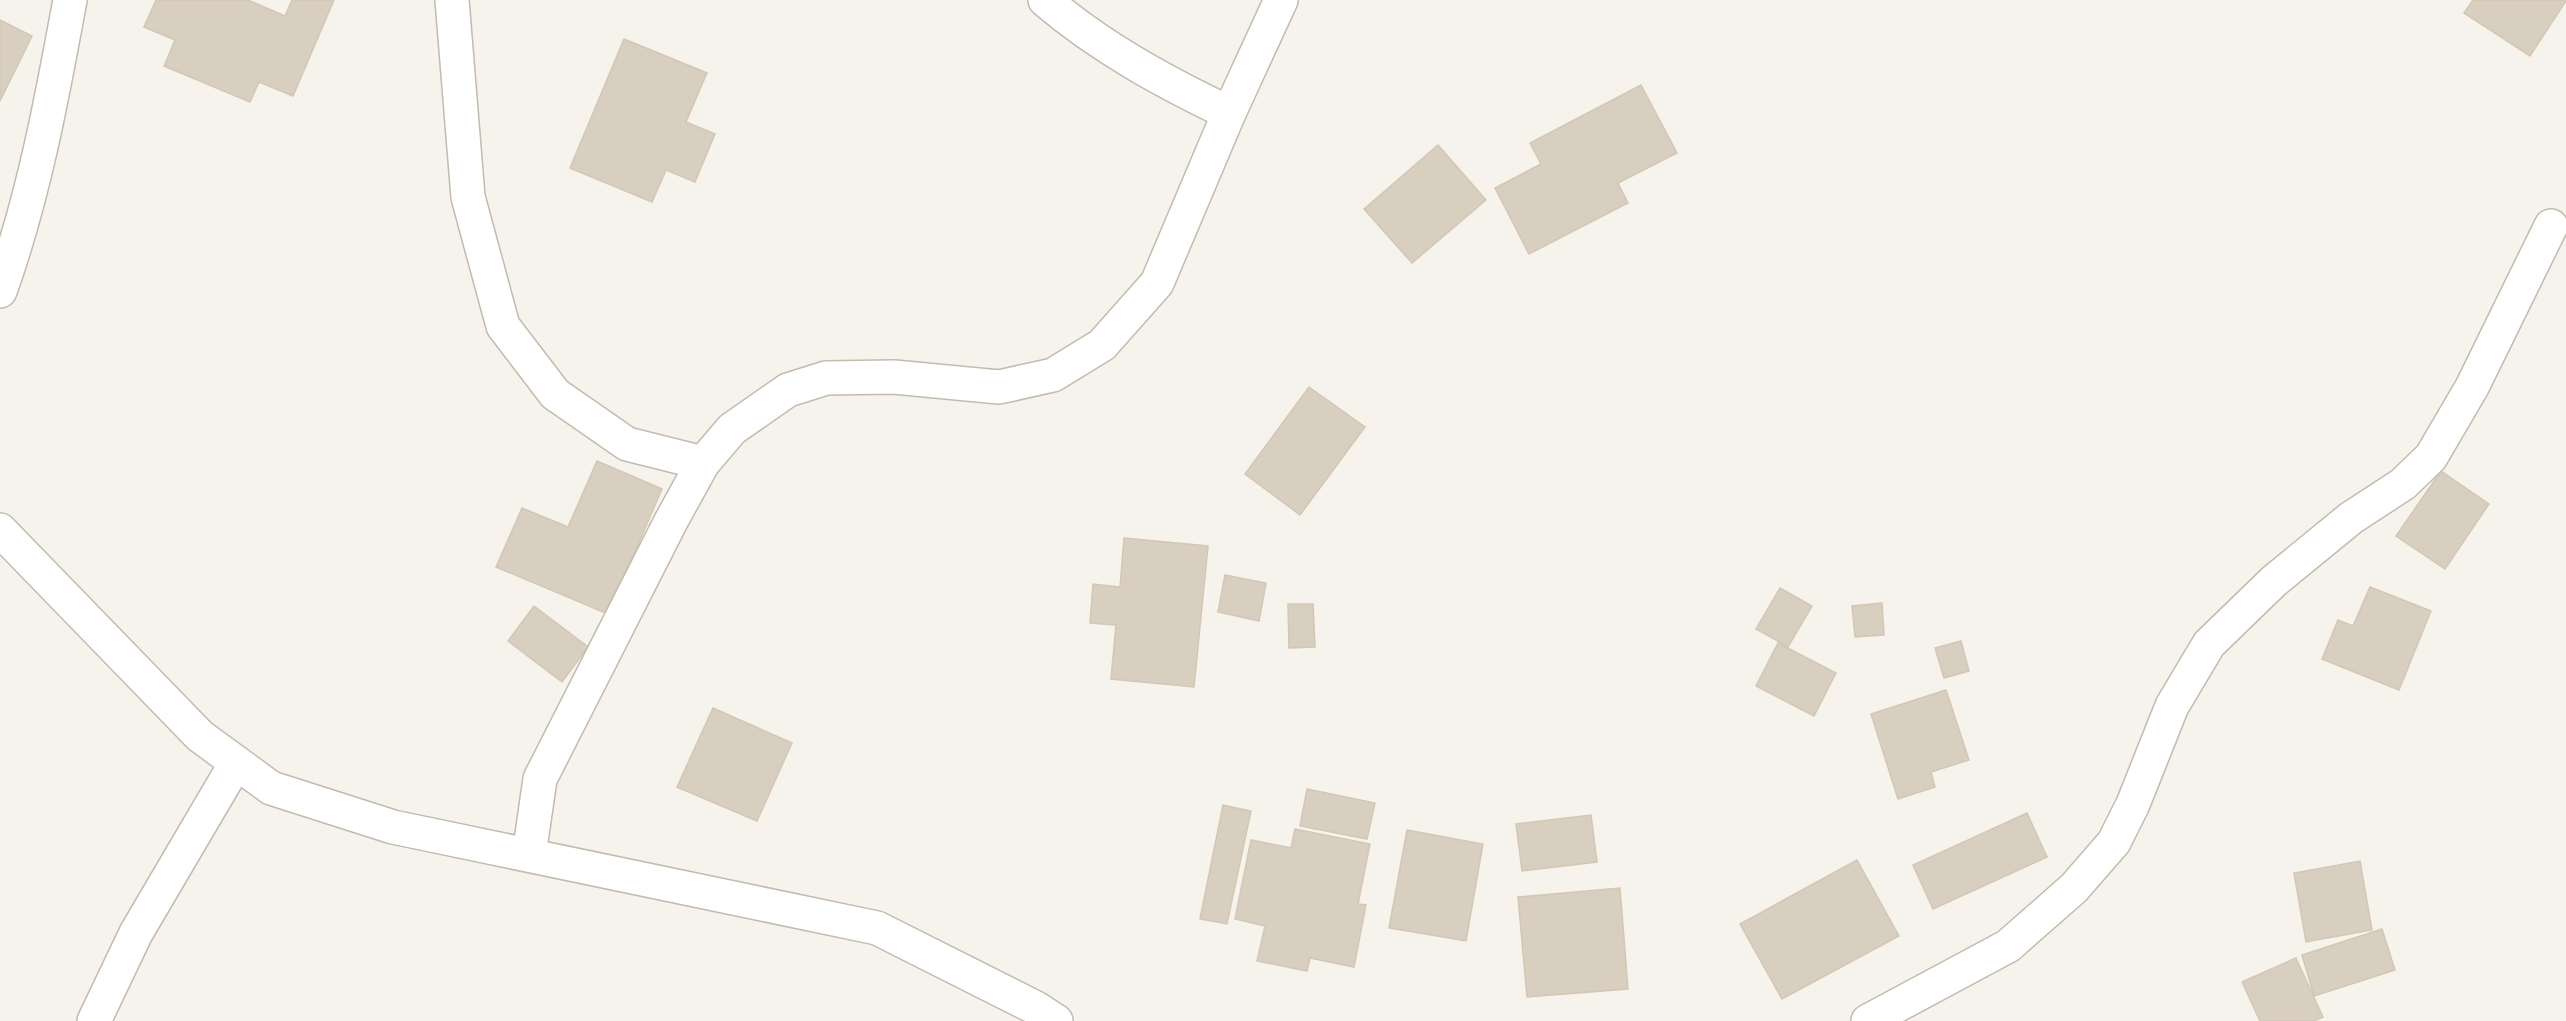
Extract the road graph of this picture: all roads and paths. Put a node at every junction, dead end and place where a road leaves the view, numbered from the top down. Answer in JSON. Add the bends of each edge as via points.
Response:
{"nodes":[{"id":1,"x":70,"y":0,"type":"edge"},
{"id":2,"x":452,"y":0,"type":"edge"},
{"id":3,"x":1046,"y":0,"type":"edge"},
{"id":4,"x":1281,"y":0,"type":"edge"},
{"id":5,"x":1229,"y":113,"type":"junction"},
{"id":6,"x":2551,"y":226,"type":"dead end"},
{"id":7,"x":0,"y":291,"type":"edge"},
{"id":8,"x":703,"y":463,"type":"junction"},
{"id":9,"x":0,"y":530,"type":"edge"},
{"id":10,"x":236,"y":763,"type":"junction"},
{"id":11,"x":529,"y":855,"type":"junction"},
{"id":12,"x":94,"y":1021,"type":"edge"},
{"id":13,"x":1056,"y":1021,"type":"edge"},
{"id":14,"x":1868,"y":1021,"type":"edge"}],
"edges":[{"from":1,"to":7,"type":"street","via":[[21,233]]},
{"from":2,"to":8,"type":"street","via":[[468,197],[503,326],[555,394],[627,444]]},
{"from":3,"to":5,"type":"street","via":[[1082,32]]},
{"from":4,"to":5,"type":"street"},
{"from":5,"to":8,"type":"street","via":[[1157,283],[1102,345],[1053,375],[999,387],[894,378],[826,378],[788,390],[732,429]]},
{"from":6,"to":14,"type":"street","via":[[2472,387],[2431,457],[2403,484],[2350,518],[2274,581],[2209,644],[2172,706],[2114,842],[2074,888],[2007,945]]},
{"from":8,"to":11,"type":"street","via":[[540,780]]},
{"from":9,"to":10,"type":"street","via":[[200,736]]},
{"from":10,"to":11,"type":"street","via":[[271,788],[382,823]]},
{"from":10,"to":12,"type":"street","via":[[136,933]]},
{"from":11,"to":13,"type":"street","via":[[877,928]]}]}
